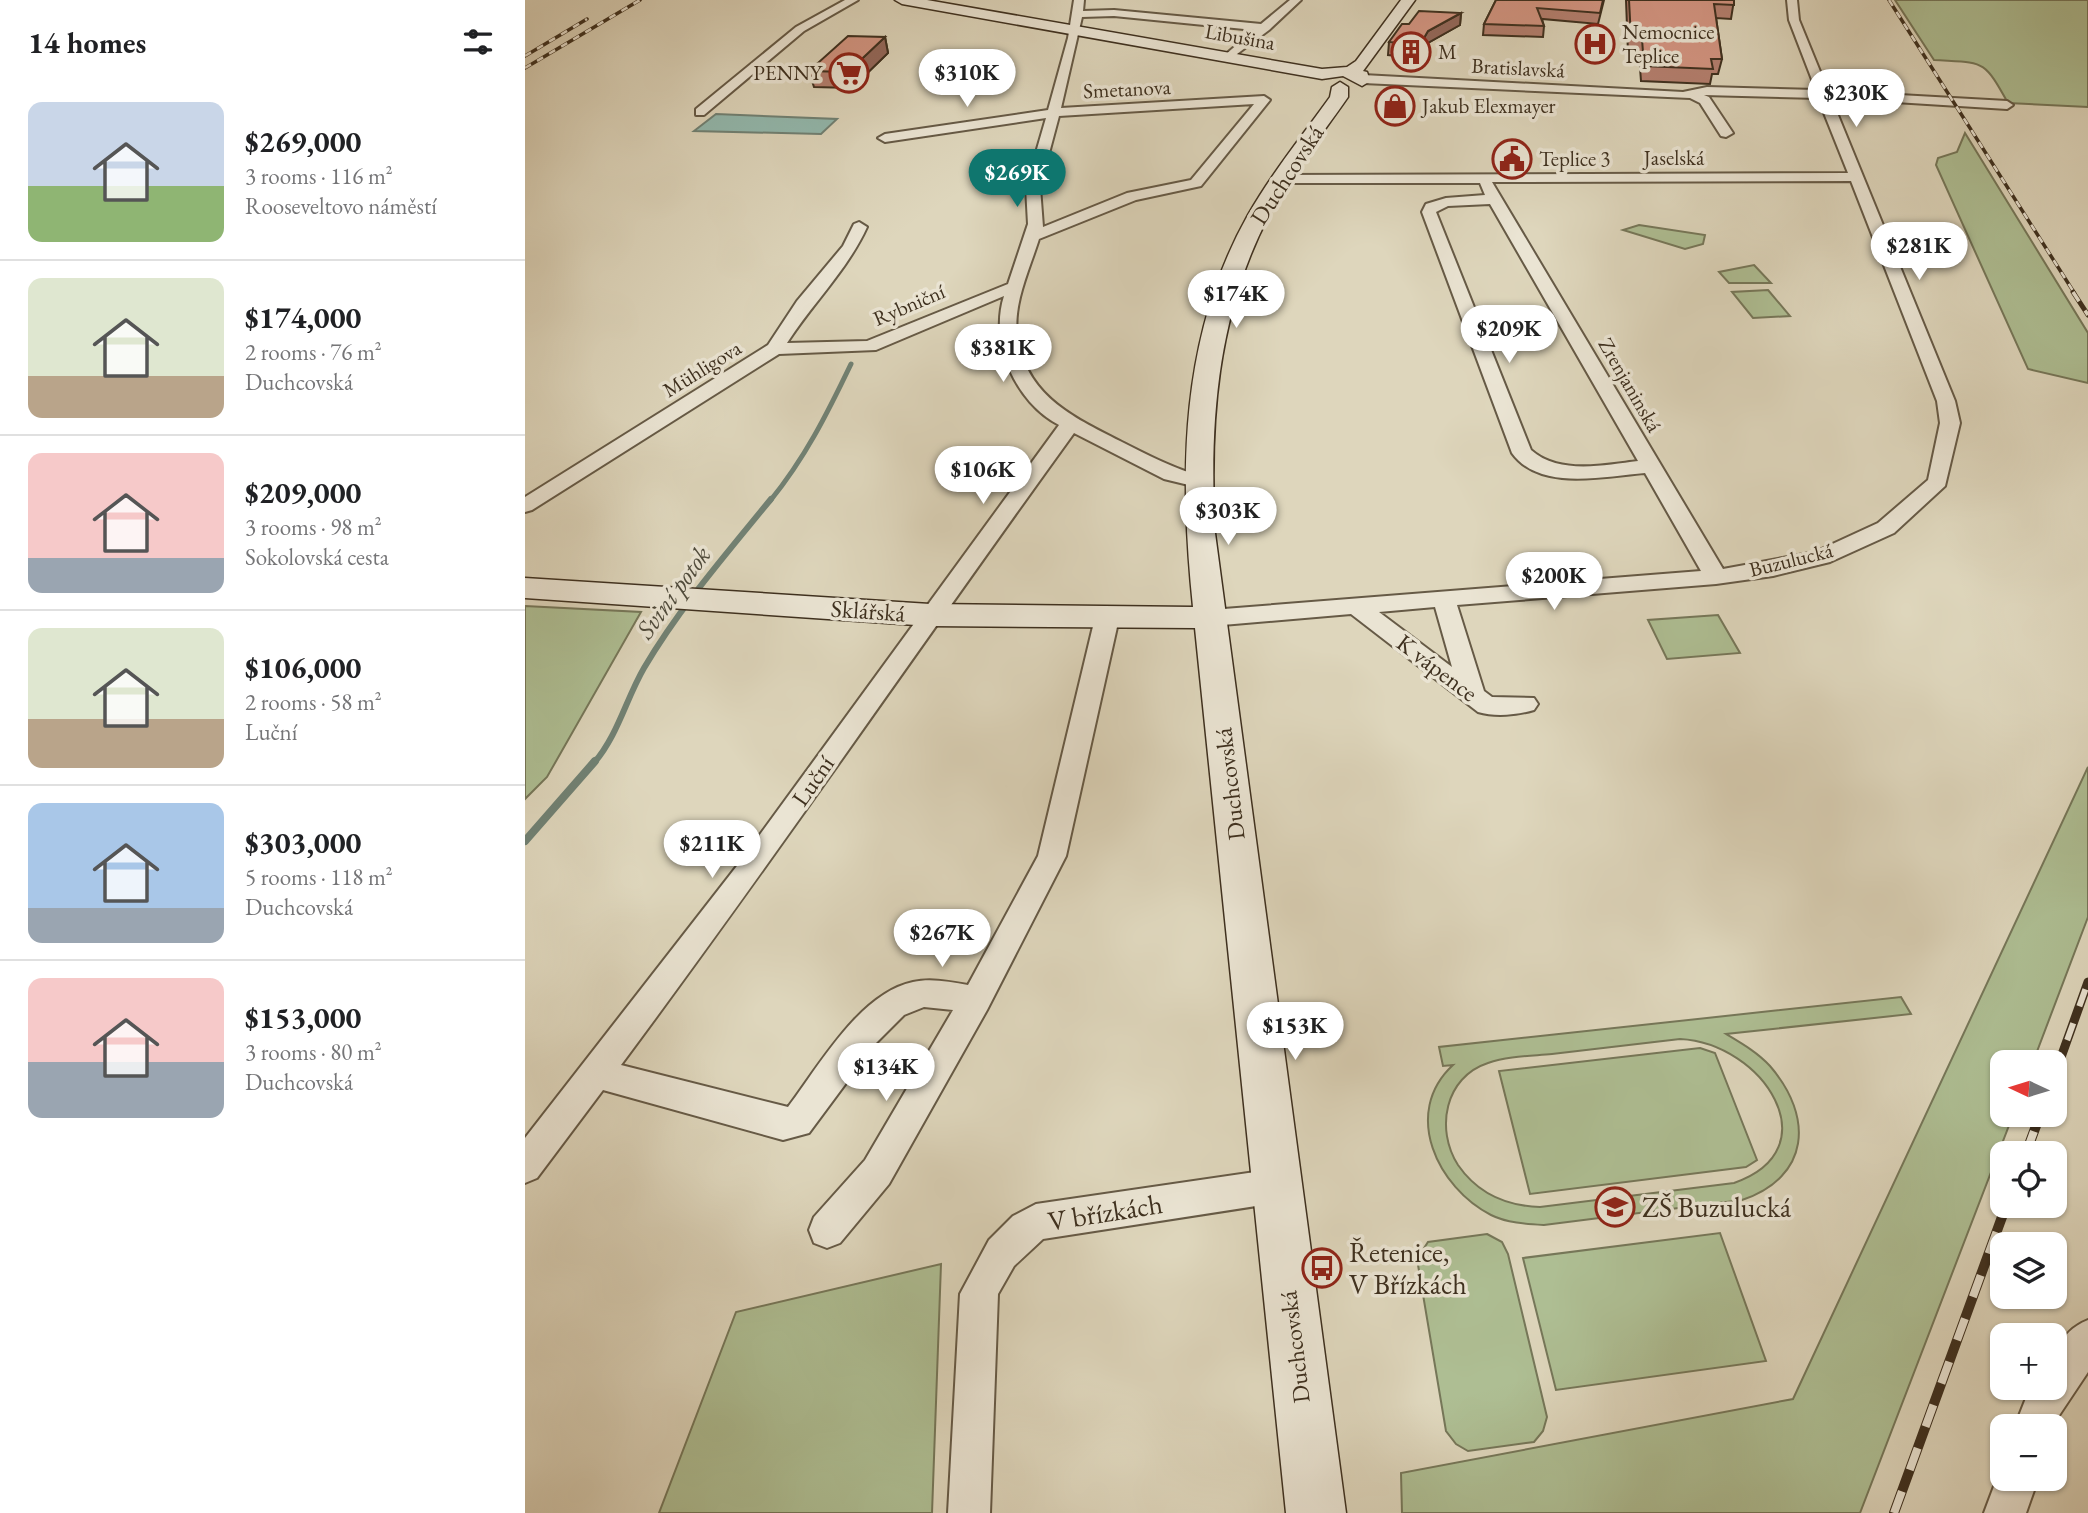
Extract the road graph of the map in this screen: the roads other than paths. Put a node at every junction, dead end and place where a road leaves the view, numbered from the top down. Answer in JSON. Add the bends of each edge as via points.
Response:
{"nodes":[{"id":1,"x":853,"y":0,"type":"edge"},
{"id":2,"x":902,"y":0,"type":"edge"},
{"id":3,"x":1079,"y":0,"type":"edge"},
{"id":4,"x":1296,"y":0,"type":"edge"},
{"id":5,"x":1408,"y":0,"type":"edge"},
{"id":6,"x":1792,"y":0,"type":"edge"},
{"id":7,"x":1075,"y":22,"type":"junction"},
{"id":8,"x":1265,"y":28,"type":"junction"},
{"id":9,"x":1230,"y":57,"type":"junction"},
{"id":10,"x":1351,"y":79,"type":"junction"},
{"id":11,"x":1690,"y":94,"type":"junction"},
{"id":12,"x":1823,"y":94,"type":"junction"},
{"id":13,"x":2007,"y":105,"type":"dead end"},
{"id":14,"x":700,"y":112,"type":"dead end"},
{"id":15,"x":1053,"y":113,"type":"junction"},
{"id":16,"x":1726,"y":133,"type":"dead end"},
{"id":17,"x":885,"y":138,"type":"dead end"},
{"id":18,"x":1857,"y":177,"type":"junction"},
{"id":19,"x":1281,"y":179,"type":"junction"},
{"id":20,"x":1483,"y":180,"type":"junction"},
{"id":21,"x":1196,"y":183,"type":"joint"},
{"id":22,"x":1033,"y":187,"type":"joint"},
{"id":23,"x":1495,"y":199,"type":"junction"},
{"id":24,"x":859,"y":227,"type":"dead end"},
{"id":25,"x":1034,"y":236,"type":"junction"},
{"id":26,"x":1015,"y":287,"type":"junction"},
{"id":27,"x":775,"y":349,"type":"junction"},
{"id":28,"x":1070,"y":424,"type":"junction"},
{"id":29,"x":1651,"y":466,"type":"junction"},
{"id":30,"x":1197,"y":481,"type":"junction"},
{"id":31,"x":525,"y":506,"type":"edge"},
{"id":32,"x":1716,"y":577,"type":"junction"},
{"id":33,"x":525,"y":588,"type":"edge"},
{"id":34,"x":1444,"y":600,"type":"junction"},
{"id":35,"x":1357,"y":607,"type":"junction"},
{"id":36,"x":930,"y":615,"type":"junction"},
{"id":37,"x":1107,"y":618,"type":"junction"},
{"id":38,"x":1211,"y":618,"type":"junction"},
{"id":39,"x":1473,"y":695,"type":"junction"},
{"id":40,"x":1525,"y":704,"type":"dead end"},
{"id":41,"x":976,"y":1000,"type":"junction"},
{"id":42,"x":595,"y":1073,"type":"junction"},
{"id":43,"x":525,"y":1166,"type":"edge"},
{"id":44,"x":1276,"y":1185,"type":"junction"},
{"id":45,"x":827,"y":1230,"type":"dead end"},
{"id":46,"x":2088,"y":1339,"type":"edge"},
{"id":47,"x":2067,"y":1369,"type":"edge"},
{"id":48,"x":2013,"y":1491,"type":"edge"},
{"id":49,"x":969,"y":1513,"type":"edge"},
{"id":50,"x":1316,"y":1513,"type":"edge"},
{"id":51,"x":2005,"y":1513,"type":"edge"}],
"edges":[{"from":1,"to":14,"type":"street","via":[[800,29]]},
{"from":2,"to":7,"type":"main road","name":"Libušina"},
{"from":3,"to":7,"type":"street"},
{"from":4,"to":8,"type":"street"},
{"from":5,"to":10,"type":"main road","name":"Duchcovská"},
{"from":6,"to":12,"type":"street","name":"Buzulucká","via":[[1794,20]]},
{"from":7,"to":8,"type":"street","name":"Libušina","via":[[1115,13]]},
{"from":7,"to":9,"type":"main road","name":"Libušina"},
{"from":7,"to":15,"type":"street"},
{"from":8,"to":9,"type":"street"},
{"from":9,"to":10,"type":"main road","name":"Libušina","via":[[1322,74],[1317,77],[1319,82]]},
{"from":10,"to":11,"type":"street","name":"Bratislavská"},
{"from":10,"to":19,"type":"main road","name":"Duchcovská"},
{"from":11,"to":12,"type":"street","name":"Bratislavská"},
{"from":11,"to":16,"type":"street","via":[[1705,100]]},
{"from":12,"to":13,"type":"street","name":"Bratislavská"},
{"from":12,"to":18,"type":"street","name":"Buzulucká"},
{"from":15,"to":17,"type":"street","name":"Smetanova"},
{"from":15,"to":21,"type":"street","name":"Smetanova","via":[[1264,100]]},
{"from":15,"to":22,"type":"street"},
{"from":18,"to":20,"type":"street","name":"Jaselská"},
{"from":18,"to":32,"type":"street","name":"Buzulucká","via":[[1946,401],[1950,424],[1938,482],[1887,528],[1822,557]]},
{"from":19,"to":20,"type":"street","name":"Jaselská"},
{"from":19,"to":30,"type":"main road","name":"Duchcovská","via":[[1248,234],[1219,305],[1202,395]]},
{"from":20,"to":23,"type":"street","name":"Zrenjaninská"},
{"from":21,"to":25,"type":"street","via":[[1132,196]]},
{"from":22,"to":25,"type":"street"},
{"from":23,"to":29,"type":"street","name":"Zrenjaninská"},
{"from":23,"to":29,"type":"street","via":[[1446,202],[1429,212],[1522,453],[1540,469],[1557,472]]},
{"from":24,"to":27,"type":"street","name":"Mühligova","via":[[850,247],[803,305]]},
{"from":25,"to":26,"type":"street"},
{"from":26,"to":27,"type":"street","name":"Rybniční","via":[[880,343]]},
{"from":26,"to":28,"type":"street","via":[[1008,333],[1019,372],[1047,408]]},
{"from":27,"to":31,"type":"street","name":"Mühligova"},
{"from":28,"to":30,"type":"street","via":[[1171,475]]},
{"from":28,"to":36,"type":"street","name":"Luční"},
{"from":29,"to":32,"type":"street","name":"Zrenjaninská"},
{"from":30,"to":38,"type":"main road","name":"Duchcovská"},
{"from":32,"to":34,"type":"street","name":"Buzulucká"},
{"from":33,"to":36,"type":"main road","name":"Sklářská"},
{"from":34,"to":35,"type":"street","name":"Buzulucká"},
{"from":34,"to":39,"type":"street"},
{"from":35,"to":38,"type":"street","name":"Buzulucká"},
{"from":35,"to":39,"type":"street","name":"K vápence"},
{"from":36,"to":37,"type":"main road","name":"Sklářská"},
{"from":36,"to":42,"type":"street","name":"Luční","via":[[750,870]]},
{"from":37,"to":38,"type":"main road","name":"Sklářská"},
{"from":37,"to":41,"type":"street","via":[[1052,856]]},
{"from":38,"to":44,"type":"main road","name":"Duchcovská"},
{"from":39,"to":40,"type":"street","name":"K vápence","via":[[1487,706]]},
{"from":41,"to":42,"type":"street","via":[[930,993],[908,997],[884,1011],[797,1122],[783,1124]]},
{"from":41,"to":45,"type":"street","via":[[877,1172]]},
{"from":42,"to":43,"type":"street","name":"Luční"},
{"from":44,"to":49,"type":"street","name":"V břízkách","via":[[1036,1222],[1017,1234],[991,1264],[979,1294]]},
{"from":44,"to":50,"type":"main road","name":"Duchcovská"},
{"from":46,"to":47,"type":"street"},
{"from":48,"to":51,"type":"street"}]}
